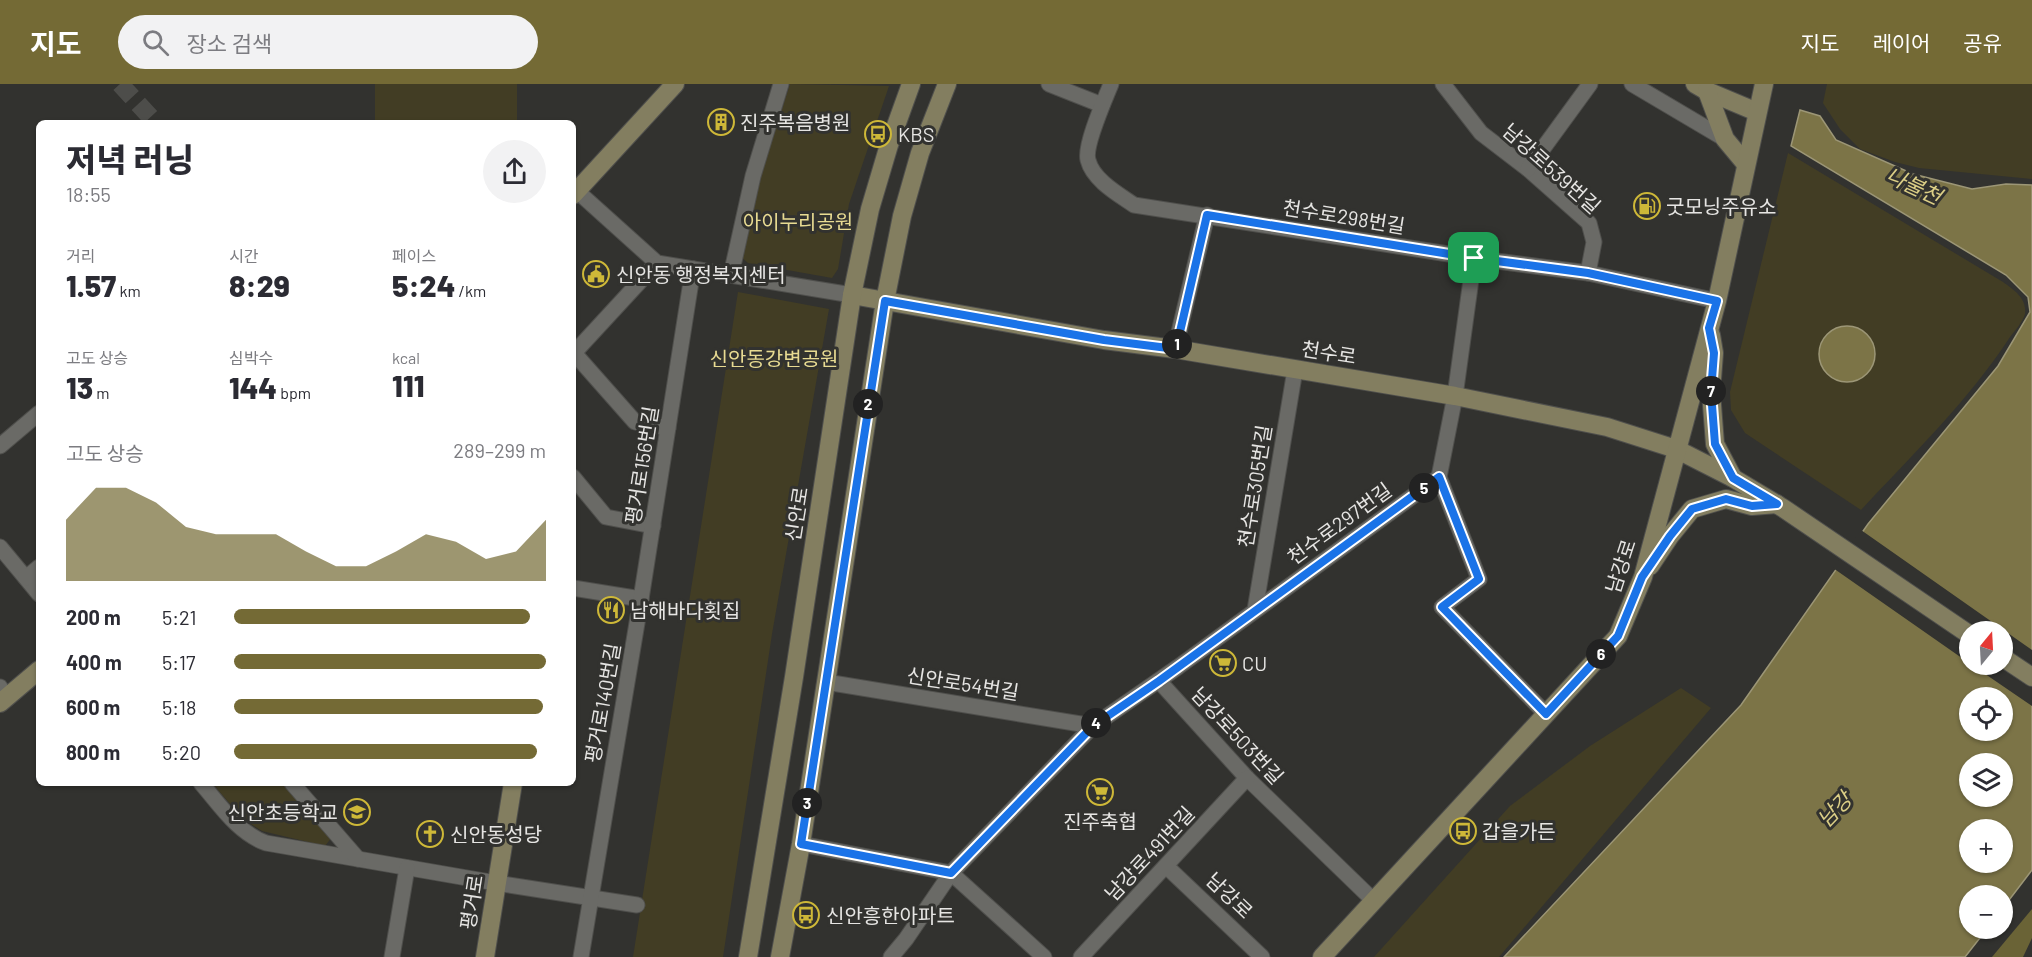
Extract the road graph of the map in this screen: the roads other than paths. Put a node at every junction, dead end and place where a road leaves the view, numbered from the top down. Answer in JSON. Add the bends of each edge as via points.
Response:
{"nodes":[{"id":1,"x":675,"y":84,"type":"edge"},
{"id":2,"x":781,"y":84,"type":"edge"},
{"id":3,"x":911,"y":84,"type":"edge"},
{"id":4,"x":947,"y":84,"type":"edge"},
{"id":5,"x":1049,"y":84,"type":"edge"},
{"id":6,"x":1111,"y":84,"type":"edge"},
{"id":7,"x":1443,"y":84,"type":"edge"},
{"id":8,"x":1590,"y":84,"type":"edge"},
{"id":9,"x":1632,"y":84,"type":"edge"},
{"id":10,"x":1762,"y":85,"type":"edge"},
{"id":11,"x":1701,"y":88,"type":"edge"},
{"id":12,"x":1102,"y":105,"type":"junction"},
{"id":13,"x":1757,"y":112,"type":"junction"},
{"id":14,"x":1725,"y":139,"type":"junction"},
{"id":15,"x":1745,"y":163,"type":"junction"},
{"id":16,"x":1528,"y":169,"type":"junction"},
{"id":17,"x":576,"y":192,"type":"edge"},
{"id":18,"x":576,"y":194,"type":"edge"},
{"id":19,"x":1207,"y":215,"type":"junction"},
{"id":20,"x":1474,"y":258,"type":"junction"},
{"id":21,"x":657,"y":263,"type":"junction"},
{"id":22,"x":693,"y":269,"type":"junction"},
{"id":23,"x":1588,"y":273,"type":"junction"},
{"id":24,"x":731,"y":275,"type":"junction"},
{"id":25,"x":852,"y":295,"type":"junction"},
{"id":26,"x":885,"y":301,"type":"junction"},
{"id":27,"x":1717,"y":301,"type":"junction"},
{"id":28,"x":1709,"y":328,"type":"junction"},
{"id":29,"x":1176,"y":349,"type":"junction"},
{"id":30,"x":576,"y":351,"type":"edge"},
{"id":31,"x":576,"y":355,"type":"edge"},
{"id":32,"x":1295,"y":370,"type":"junction"},
{"id":33,"x":1455,"y":396,"type":"junction"},
{"id":34,"x":36,"y":416,"type":"edge"},
{"id":35,"x":668,"y":428,"type":"junction"},
{"id":36,"x":0,"y":446,"type":"edge"},
{"id":37,"x":1676,"y":449,"type":"junction"},
{"id":38,"x":1439,"y":477,"type":"junction"},
{"id":39,"x":1733,"y":478,"type":"junction"},
{"id":40,"x":576,"y":481,"type":"edge"},
{"id":41,"x":1780,"y":506,"type":"junction"},
{"id":42,"x":653,"y":526,"type":"junction"},
{"id":43,"x":0,"y":547,"type":"edge"},
{"id":44,"x":36,"y":570,"type":"edge"},
{"id":45,"x":1642,"y":577,"type":"junction"},
{"id":46,"x":26,"y":578,"type":"junction"},
{"id":47,"x":576,"y":588,"type":"edge"},
{"id":48,"x":36,"y":590,"type":"edge"},
{"id":49,"x":642,"y":599,"type":"junction"},
{"id":50,"x":1255,"y":610,"type":"junction"},
{"id":51,"x":1959,"y":628,"type":"edge"},
{"id":52,"x":2013,"y":664,"type":"edge"},
{"id":53,"x":36,"y":672,"type":"edge"},
{"id":54,"x":2032,"y":677,"type":"edge"},
{"id":55,"x":1159,"y":681,"type":"junction"},
{"id":56,"x":826,"y":682,"type":"junction"},
{"id":57,"x":2,"y":696,"type":"edge"},
{"id":58,"x":1546,"y":714,"type":"junction"},
{"id":59,"x":1093,"y":726,"type":"junction"},
{"id":60,"x":1247,"y":778,"type":"junction"},
{"id":61,"x":204,"y":786,"type":"edge"},
{"id":62,"x":295,"y":786,"type":"edge"},
{"id":63,"x":512,"y":786,"type":"edge"},
{"id":64,"x":801,"y":844,"type":"junction"},
{"id":65,"x":358,"y":859,"type":"junction"},
{"id":66,"x":1166,"y":866,"type":"junction"},
{"id":67,"x":407,"y":868,"type":"junction"},
{"id":68,"x":951,"y":873,"type":"junction"},
{"id":69,"x":496,"y":883,"type":"junction"},
{"id":70,"x":591,"y":898,"type":"junction"},
{"id":71,"x":1374,"y":901,"type":"junction"},
{"id":72,"x":638,"y":905,"type":"dead end"},
{"id":73,"x":392,"y":957,"type":"edge"},
{"id":74,"x":485,"y":957,"type":"edge"},
{"id":75,"x":581,"y":957,"type":"edge"},
{"id":76,"x":748,"y":957,"type":"edge"},
{"id":77,"x":780,"y":957,"type":"edge"},
{"id":78,"x":891,"y":957,"type":"edge"},
{"id":79,"x":1044,"y":957,"type":"edge"},
{"id":80,"x":1081,"y":957,"type":"edge"},
{"id":81,"x":1262,"y":957,"type":"edge"},
{"id":82,"x":1322,"y":957,"type":"edge"}],
"edges":[{"from":1,"to":17,"type":"street"},
{"from":2,"to":24,"type":"street","via":[[753,176]]},
{"from":3,"to":25,"type":"street","name":"신안로","via":[[870,209]]},
{"from":4,"to":26,"type":"street","via":[[920,153],[902,216]]},
{"from":5,"to":12,"type":"street"},
{"from":6,"to":12,"type":"street","name":"천수로298번길"},
{"from":7,"to":16,"type":"street","name":"남강로539번길","via":[[1481,133]]},
{"from":8,"to":16,"type":"street"},
{"from":9,"to":14,"type":"street"},
{"from":10,"to":13,"type":"street","name":"남강로"},
{"from":11,"to":13,"type":"street"},
{"from":11,"to":14,"type":"street"},
{"from":12,"to":19,"type":"street","name":"천수로298번길","via":[[1087,151],[1093,171],[1134,205]]},
{"from":13,"to":15,"type":"street","name":"남강로"},
{"from":14,"to":15,"type":"street"},
{"from":15,"to":27,"type":"street","name":"남강로"},
{"from":16,"to":23,"type":"street","name":"남강로539번길","via":[[1589,224],[1594,242]]},
{"from":18,"to":21,"type":"street"},
{"from":19,"to":20,"type":"street","name":"천수로298번길"},
{"from":19,"to":29,"type":"street"},
{"from":20,"to":23,"type":"street","name":"천수로298번길"},
{"from":20,"to":33,"type":"street"},
{"from":21,"to":22,"type":"street"},
{"from":21,"to":30,"type":"street"},
{"from":22,"to":24,"type":"street"},
{"from":22,"to":35,"type":"street","name":"평거로156번길"},
{"from":23,"to":27,"type":"street"},
{"from":24,"to":25,"type":"street"},
{"from":25,"to":26,"type":"street","name":"천수로"},
{"from":25,"to":76,"type":"street","name":"신안로"},
{"from":26,"to":29,"type":"street","name":"천수로"},
{"from":26,"to":56,"type":"street"},
{"from":27,"to":28,"type":"street","name":"남강로"},
{"from":28,"to":37,"type":"street","name":"남강로"},
{"from":28,"to":39,"type":"street","via":[[1714,353],[1711,392],[1715,444]]},
{"from":29,"to":32,"type":"street","name":"천수로"},
{"from":31,"to":35,"type":"street","via":[[635,422]]},
{"from":32,"to":33,"type":"street","name":"천수로"},
{"from":32,"to":50,"type":"street","name":"천수로305번길"},
{"from":33,"to":37,"type":"street","name":"천수로","via":[[1607,427]]},
{"from":33,"to":38,"type":"street"},
{"from":34,"to":36,"type":"street"},
{"from":35,"to":42,"type":"street","name":"평거로156번길"},
{"from":37,"to":39,"type":"street","name":"천수로"},
{"from":37,"to":45,"type":"street","name":"남강로"},
{"from":38,"to":50,"type":"street","name":"천수로297번길"},
{"from":38,"to":58,"type":"street","via":[[1479,579],[1442,607]]},
{"from":39,"to":41,"type":"street","name":"천수로"},
{"from":40,"to":42,"type":"street","via":[[606,517]]},
{"from":41,"to":45,"type":"street","via":[[1752,506],[1726,499],[1692,509]]},
{"from":41,"to":51,"type":"street","name":"천수로"},
{"from":42,"to":49,"type":"street","name":"평거로156번길"},
{"from":43,"to":46,"type":"street"},
{"from":44,"to":46,"type":"street"},
{"from":45,"to":58,"type":"street","name":"남강로","via":[[1618,636]]},
{"from":46,"to":48,"type":"street"},
{"from":47,"to":49,"type":"street"},
{"from":49,"to":70,"type":"street","name":"평거로140번길"},
{"from":50,"to":55,"type":"street","name":"남강로503번길"},
{"from":52,"to":54,"type":"street"},
{"from":53,"to":57,"type":"street"},
{"from":55,"to":59,"type":"street"},
{"from":55,"to":60,"type":"street","name":"남강로503번길"},
{"from":56,"to":59,"type":"street","name":"신안로54번길"},
{"from":56,"to":64,"type":"street"},
{"from":58,"to":71,"type":"street","name":"남강로"},
{"from":59,"to":68,"type":"street"},
{"from":60,"to":66,"type":"street","name":"남강로491번길"},
{"from":60,"to":71,"type":"street","name":"남강로503번길"},
{"from":61,"to":65,"type":"street","via":[[253,838]]},
{"from":62,"to":65,"type":"street"},
{"from":63,"to":69,"type":"street","name":"평거로"},
{"from":64,"to":68,"type":"street"},
{"from":64,"to":77,"type":"street"},
{"from":65,"to":67,"type":"street"},
{"from":66,"to":80,"type":"street","name":"남강로491번길"},
{"from":66,"to":81,"type":"street","name":"남강로"},
{"from":67,"to":69,"type":"street"},
{"from":67,"to":73,"type":"street"},
{"from":68,"to":78,"type":"street"},
{"from":68,"to":79,"type":"street"},
{"from":69,"to":70,"type":"street"},
{"from":69,"to":74,"type":"street","name":"평거로"},
{"from":70,"to":72,"type":"street"},
{"from":70,"to":75,"type":"street","name":"평거로140번길"},
{"from":71,"to":82,"type":"street","name":"남강로"}]}
